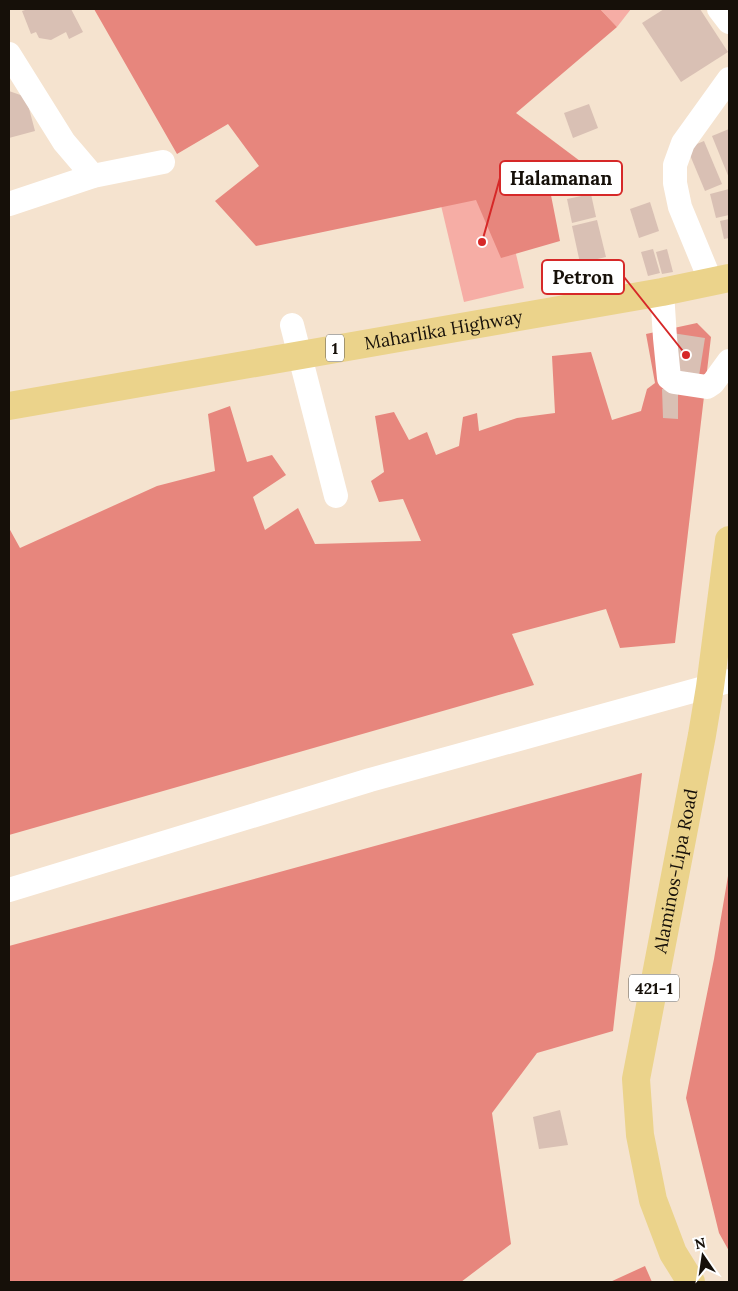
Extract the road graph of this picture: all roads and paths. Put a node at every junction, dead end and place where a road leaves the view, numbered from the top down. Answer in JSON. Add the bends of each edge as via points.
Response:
{"nodes":[{"id":1,"x":718,"y":9,"type":"edge"},
{"id":2,"x":729,"y":22,"type":"edge"},
{"id":3,"x":12,"y":66,"type":"edge"},
{"id":4,"x":729,"y":79,"type":"edge"},
{"id":5,"x":163,"y":162,"type":"dead end"},
{"id":6,"x":93,"y":176,"type":"junction"},
{"id":7,"x":9,"y":204,"type":"edge"},
{"id":8,"x":720,"y":280,"type":"edge"},
{"id":9,"x":662,"y":292,"type":"junction"},
{"id":10,"x":292,"y":325,"type":"dead end"},
{"id":11,"x":301,"y":354,"type":"junction"},
{"id":12,"x":729,"y":361,"type":"edge"},
{"id":13,"x":9,"y":406,"type":"edge"},
{"id":14,"x":336,"y":496,"type":"dead end"},
{"id":15,"x":729,"y":540,"type":"edge"},
{"id":16,"x":720,"y":684,"type":"edge"},
{"id":17,"x":9,"y":890,"type":"edge"},
{"id":18,"x":691,"y":1282,"type":"edge"}],
"edges":[{"from":1,"to":2,"type":"street"},
{"from":3,"to":6,"type":"street","via":[[64,142]]},
{"from":4,"to":8,"type":"street","via":[[683,143],[675,165],[680,206]]},
{"from":5,"to":6,"type":"street"},
{"from":6,"to":7,"type":"street"},
{"from":8,"to":9,"type":"main road","name":"Maharlika Highway","number":"1"},
{"from":9,"to":11,"type":"main road","name":"Maharlika Highway","number":"1"},
{"from":9,"to":12,"type":"street","via":[[669,378],[674,382],[708,387]]},
{"from":10,"to":11,"type":"street"},
{"from":11,"to":13,"type":"main road","name":"Maharlika Highway","number":"1"},
{"from":11,"to":14,"type":"street"},
{"from":15,"to":16,"type":"main road","name":"Alaminos-Lipa Road","number":"421-1"},
{"from":16,"to":17,"type":"street","via":[[370,780]]},
{"from":16,"to":18,"type":"main road","name":"Alaminos-Lipa Road","number":"421-1","via":[[636,1079],[640,1135],[654,1200],[673,1253]]}]}
